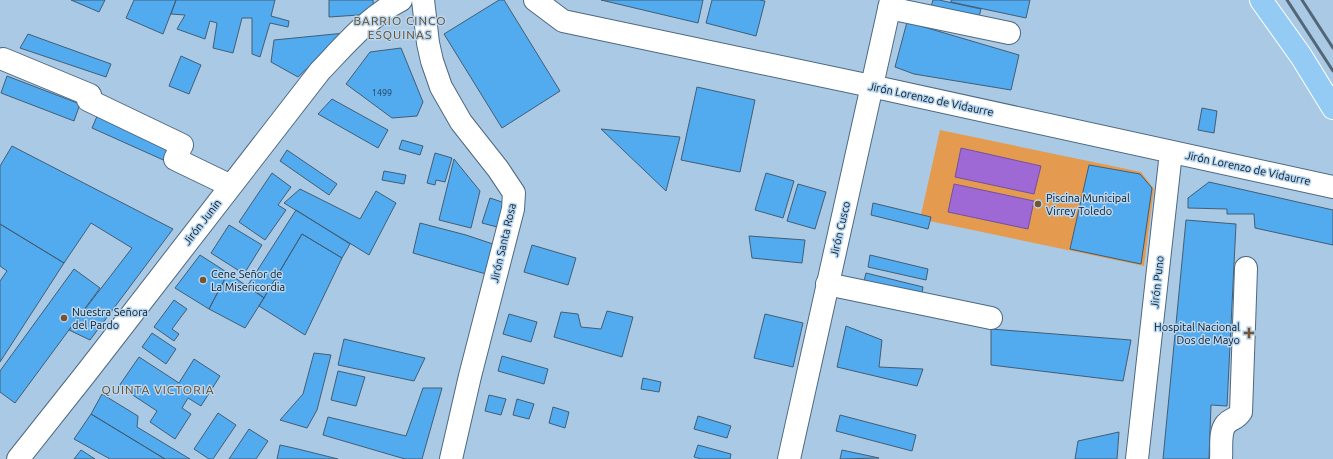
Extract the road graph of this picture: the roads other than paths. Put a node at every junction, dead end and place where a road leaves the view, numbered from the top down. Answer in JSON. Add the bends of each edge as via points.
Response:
{"nodes":[{"id":1,"x":401,"y":0,"type":"edge"},
{"id":2,"x":423,"y":0,"type":"edge"},
{"id":3,"x":535,"y":0,"type":"edge"},
{"id":4,"x":1261,"y":0,"type":"edge"},
{"id":5,"x":890,"y":4,"type":"edge"},
{"id":6,"x":1009,"y":33,"type":"dead end"},
{"id":7,"x":3,"y":59,"type":"dead end"},
{"id":8,"x":871,"y":86,"type":"junction"},
{"id":9,"x":1331,"y":102,"type":"edge"},
{"id":10,"x":1171,"y":152,"type":"junction"},
{"id":11,"x":231,"y":186,"type":"junction"},
{"id":12,"x":1333,"y":187,"type":"edge"},
{"id":13,"x":1246,"y":268,"type":"dead end"},
{"id":14,"x":828,"y":284,"type":"junction"},
{"id":15,"x":991,"y":318,"type":"dead end"},
{"id":16,"x":18,"y":459,"type":"edge"},
{"id":17,"x":452,"y":459,"type":"edge"},
{"id":18,"x":789,"y":459,"type":"edge"},
{"id":19,"x":1137,"y":459,"type":"edge"},
{"id":20,"x":1221,"y":459,"type":"edge"}],
"edges":[{"from":1,"to":11,"type":"street","name":"Jirón Junín","via":[[362,27],[320,72]]},
{"from":2,"to":17,"type":"street","name":"Jirón Santa Rosa","via":[[428,43],[441,87],[461,122],[514,193],[513,209],[470,376]]},
{"from":3,"to":8,"type":"street","name":"Jirón Lorenzo de Vidaurre","via":[[563,21]]},
{"from":4,"to":9,"type":"main road"},
{"from":5,"to":6,"type":"street"},
{"from":5,"to":8,"type":"street","name":"Jirón Cusco"},
{"from":7,"to":11,"type":"street","via":[[90,95],[88,100],[182,145],[175,159]]},
{"from":8,"to":10,"type":"street","name":"Jirón Lorenzo de Vidaurre"},
{"from":8,"to":14,"type":"street","name":"Jirón Cusco"},
{"from":10,"to":12,"type":"street","name":"Jirón Lorenzo de Vidaurre"},
{"from":10,"to":19,"type":"street","name":"Jirón Puno"},
{"from":11,"to":16,"type":"street","name":"Jirón Junín"},
{"from":13,"to":20,"type":"street","via":[[1241,412],[1238,418],[1227,423],[1223,429]]},
{"from":14,"to":15,"type":"street"},
{"from":14,"to":18,"type":"street","name":"Jirón Cusco"}]}
